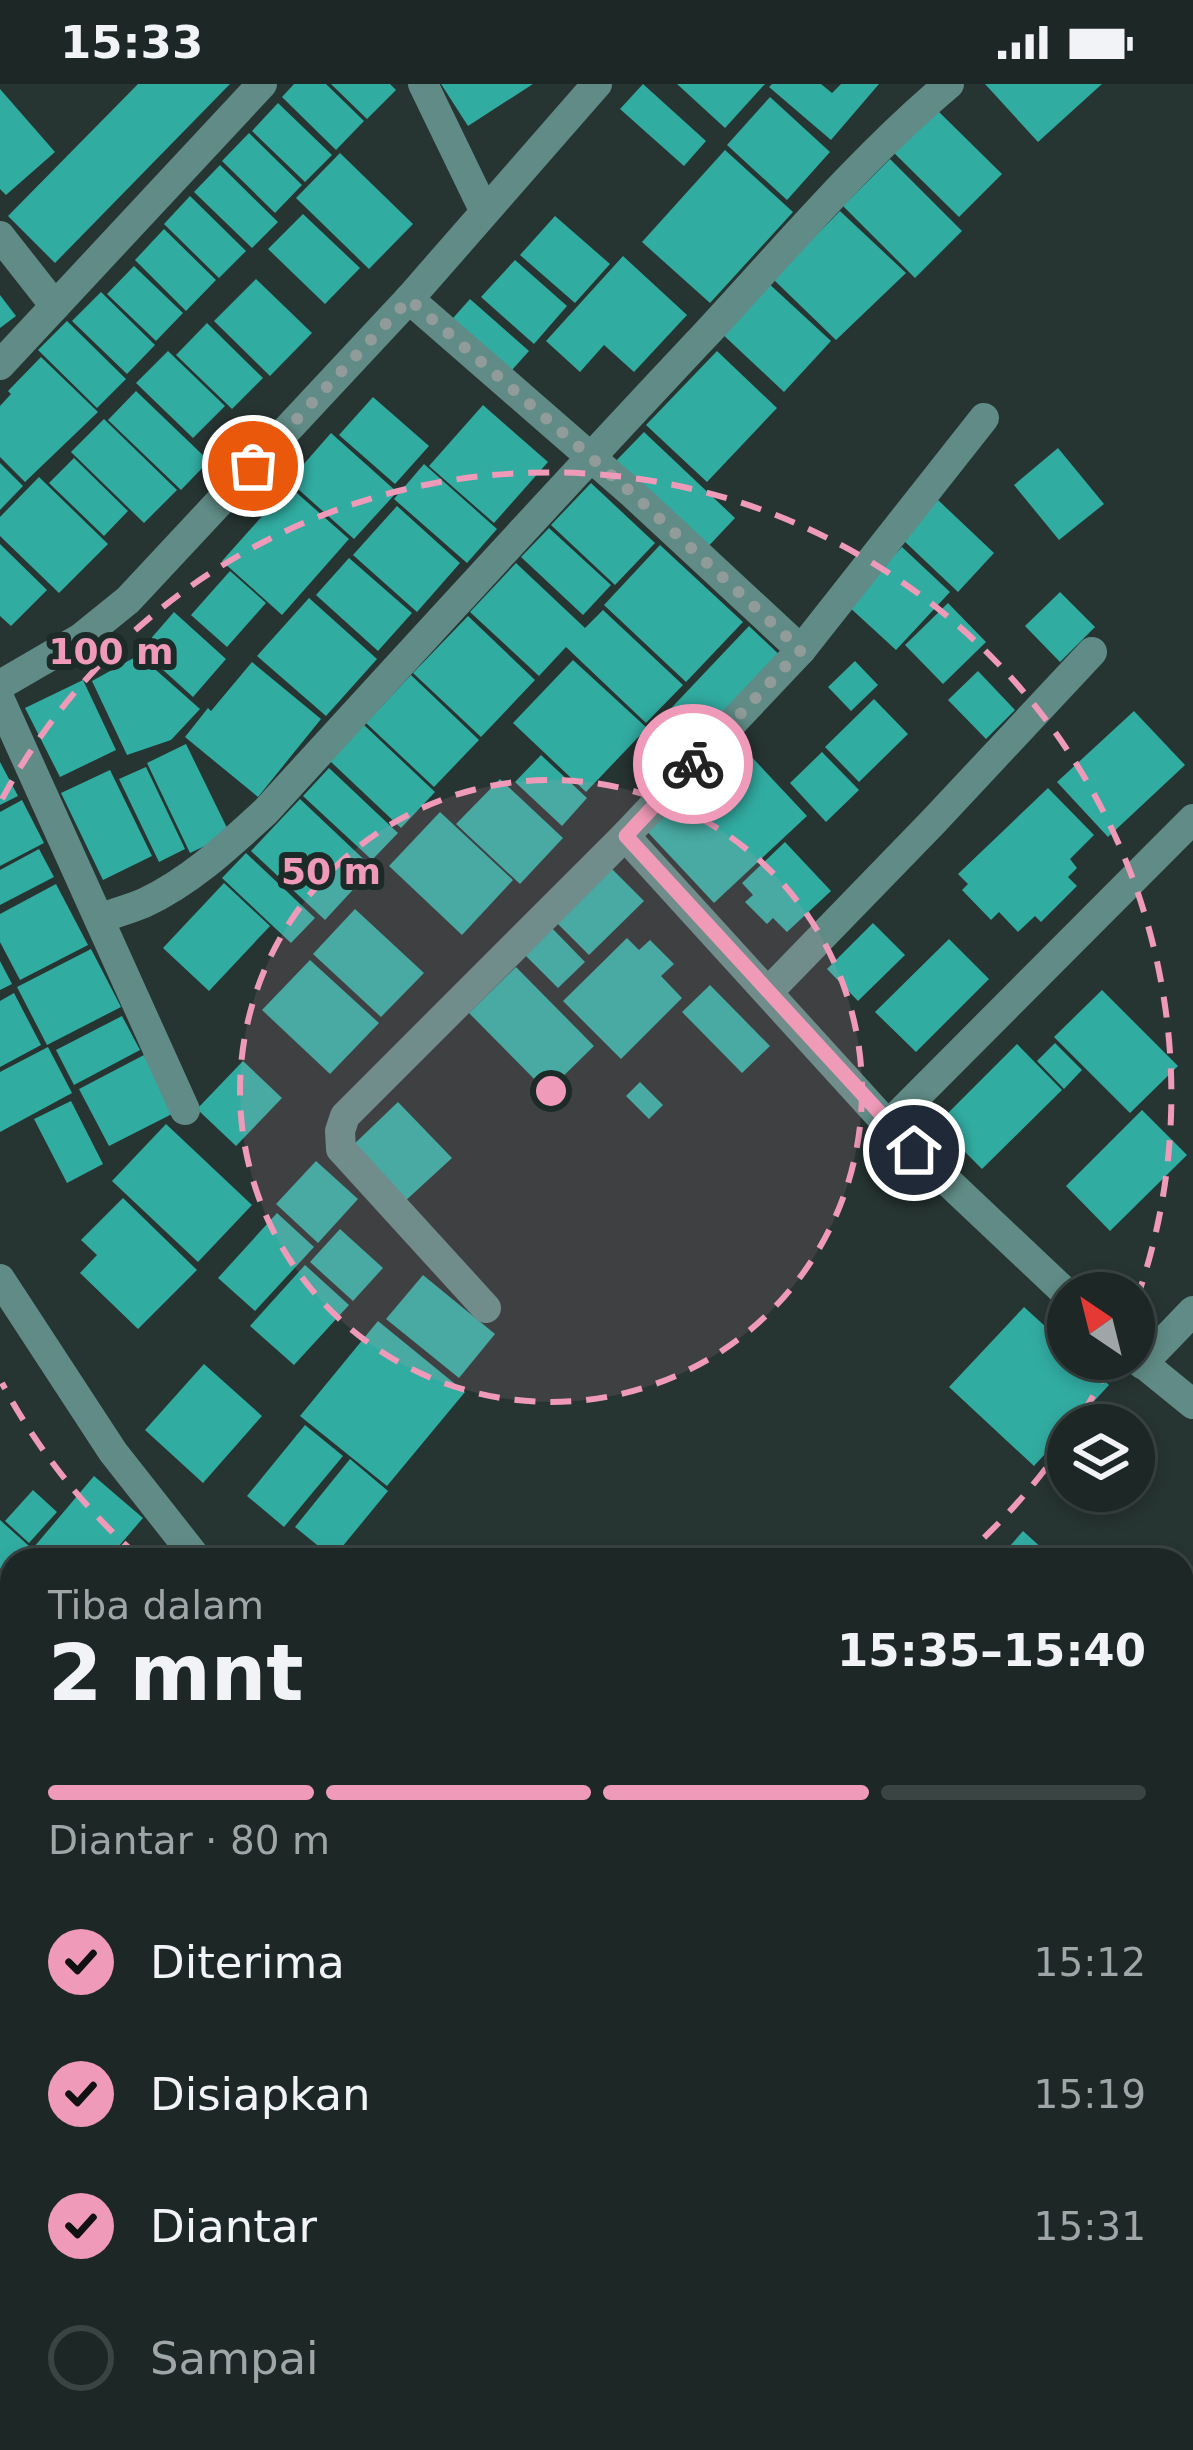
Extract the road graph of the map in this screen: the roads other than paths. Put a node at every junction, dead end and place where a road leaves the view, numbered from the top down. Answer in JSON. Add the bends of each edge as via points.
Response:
{"nodes":[{"id":1,"x":262,"y":84,"type":"edge"},
{"id":2,"x":423,"y":84,"type":"edge"},
{"id":3,"x":597,"y":84,"type":"edge"},
{"id":4,"x":949,"y":84,"type":"edge"},
{"id":5,"x":484,"y":210,"type":"junction"},
{"id":6,"x":0,"y":236,"type":"edge"},
{"id":7,"x":409,"y":299,"type":"junction"},
{"id":8,"x":55,"y":306,"type":"junction"},
{"id":9,"x":0,"y":365,"type":"edge"},
{"id":10,"x":984,"y":418,"type":"dead end"},
{"id":11,"x":590,"y":457,"type":"junction"},
{"id":12,"x":801,"y":650,"type":"junction"},
{"id":13,"x":1092,"y":652,"type":"dead end"},
{"id":14,"x":0,"y":686,"type":"edge"},
{"id":15,"x":0,"y":700,"type":"edge"},
{"id":16,"x":1193,"y":819,"type":"edge"},
{"id":17,"x":626,"y":836,"type":"junction"},
{"id":18,"x":99,"y":919,"type":"junction"},
{"id":19,"x":768,"y":992,"type":"junction"},
{"id":20,"x":185,"y":1110,"type":"dead end"},
{"id":21,"x":888,"y":1124,"type":"junction"},
{"id":22,"x":1047,"y":1275,"type":"edge"},
{"id":23,"x":0,"y":1279,"type":"edge"},
{"id":24,"x":486,"y":1308,"type":"dead end"},
{"id":25,"x":1193,"y":1311,"type":"edge"},
{"id":26,"x":1155,"y":1345,"type":"edge"},
{"id":27,"x":1155,"y":1374,"type":"edge"},
{"id":28,"x":1193,"y":1404,"type":"edge"},
{"id":29,"x":189,"y":1548,"type":"edge"}],
"edges":[{"from":1,"to":8,"type":"street"},
{"from":2,"to":5,"type":"street"},
{"from":3,"to":5,"type":"street"},
{"from":4,"to":11,"type":"street"},
{"from":5,"to":7,"type":"street"},
{"from":6,"to":8,"type":"street"},
{"from":7,"to":11,"type":"street"},
{"from":7,"to":14,"type":"street","via":[[128,600]]},
{"from":8,"to":9,"type":"street"},
{"from":10,"to":12,"type":"street"},
{"from":11,"to":12,"type":"street"},
{"from":11,"to":18,"type":"street","via":[[250,826],[184,880]]},
{"from":12,"to":17,"type":"street"},
{"from":13,"to":19,"type":"street"},
{"from":15,"to":18,"type":"street"},
{"from":16,"to":21,"type":"street"},
{"from":17,"to":19,"type":"street"},
{"from":17,"to":24,"type":"street","via":[[345,1115],[340,1131],[341,1150]]},
{"from":18,"to":20,"type":"street"},
{"from":19,"to":21,"type":"street"},
{"from":21,"to":22,"type":"street"},
{"from":23,"to":29,"type":"street","via":[[112,1451]]},
{"from":25,"to":26,"type":"street"},
{"from":27,"to":28,"type":"street"}]}
